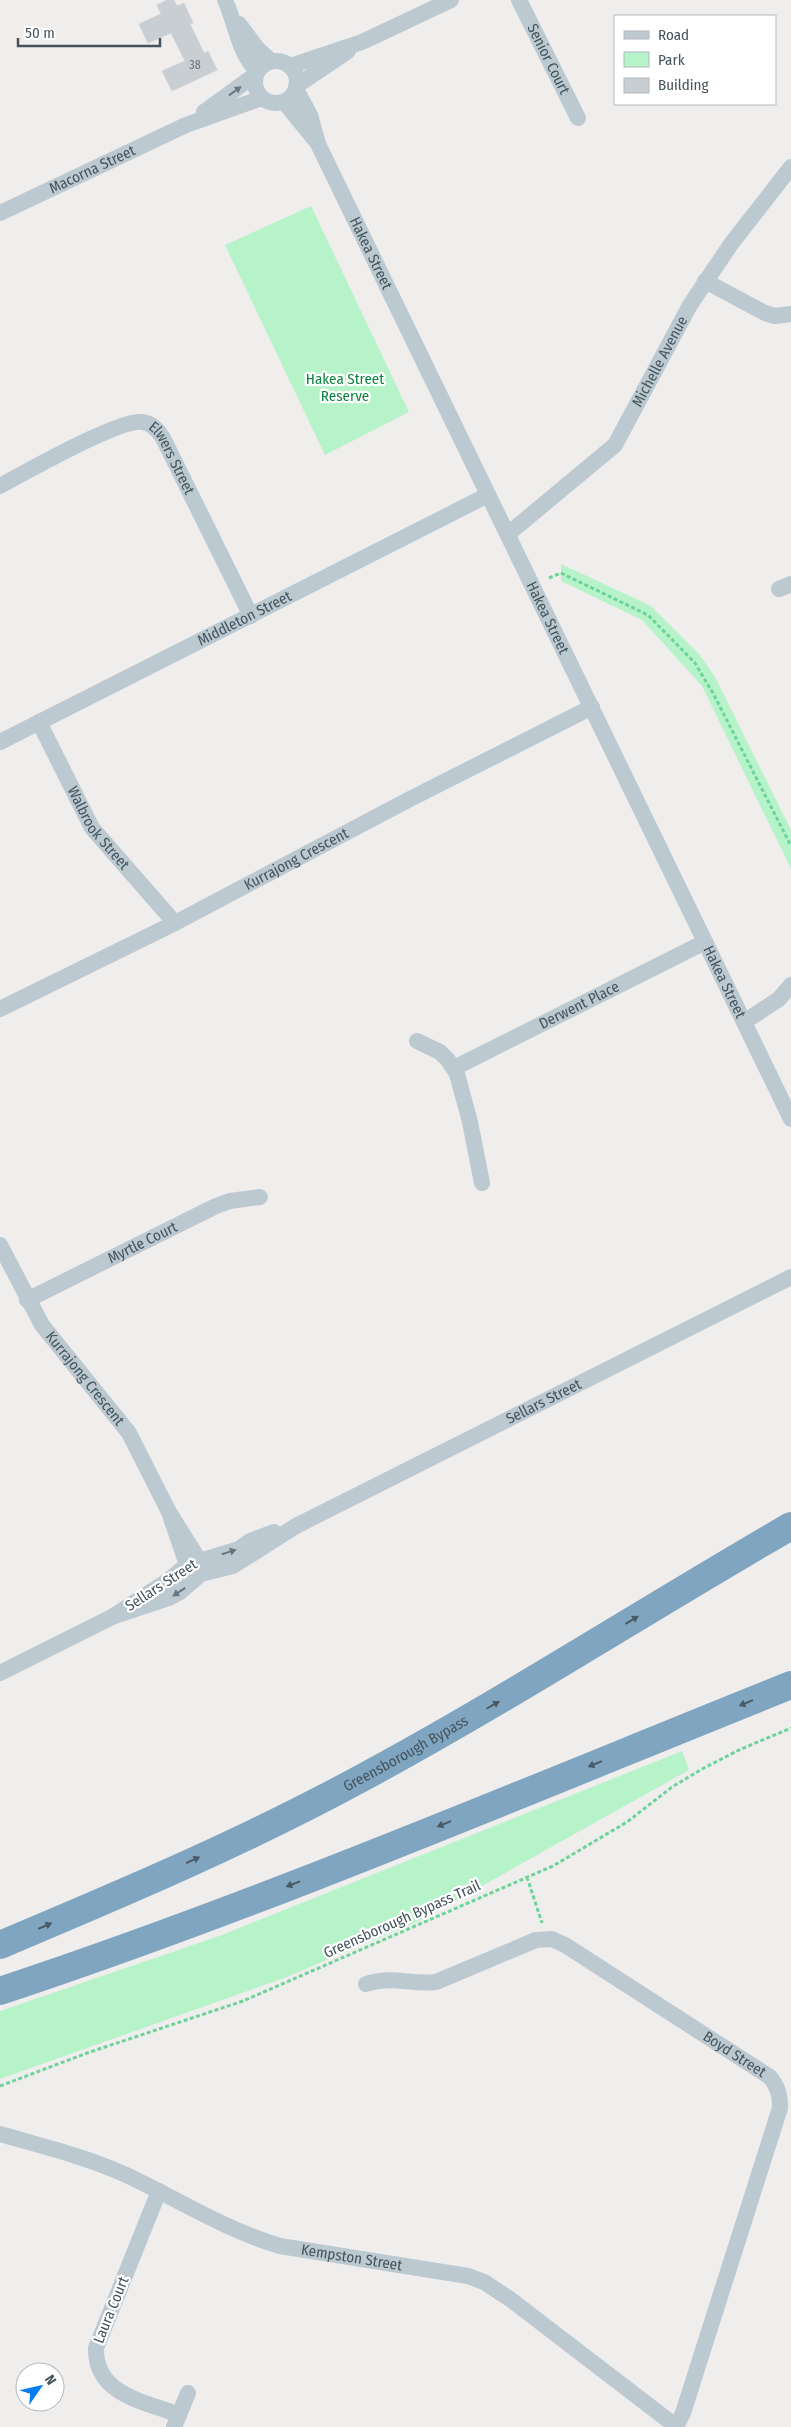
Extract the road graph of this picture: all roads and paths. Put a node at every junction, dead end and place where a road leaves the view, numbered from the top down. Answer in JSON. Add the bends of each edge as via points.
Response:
{"nodes":[{"id":1,"x":451,"y":0,"type":"edge"},
{"id":2,"x":519,"y":0,"type":"edge"},
{"id":3,"x":228,"y":7,"type":"edge"},
{"id":4,"x":362,"y":42,"type":"junction"},
{"id":5,"x":272,"y":61,"type":"junction"},
{"id":6,"x":290,"y":66,"type":"junction"},
{"id":7,"x":256,"y":73,"type":"junction"},
{"id":8,"x":296,"y":88,"type":"junction"},
{"id":9,"x":262,"y":98,"type":"junction"},
{"id":10,"x":284,"y":102,"type":"junction"},
{"id":11,"x":578,"y":118,"type":"dead end"},
{"id":12,"x":186,"y":125,"type":"junction"},
{"id":13,"x":318,"y":144,"type":"junction"},
{"id":14,"x":791,"y":167,"type":"edge"},
{"id":15,"x":0,"y":213,"type":"edge"},
{"id":16,"x":706,"y":281,"type":"junction"},
{"id":17,"x":791,"y":314,"type":"edge"},
{"id":18,"x":0,"y":486,"type":"edge"},
{"id":19,"x":488,"y":496,"type":"junction"},
{"id":20,"x":508,"y":534,"type":"junction"},
{"id":21,"x":549,"y":578,"type":"dead end"},
{"id":22,"x":251,"y":616,"type":"junction"},
{"id":23,"x":592,"y":707,"type":"junction"},
{"id":24,"x":40,"y":722,"type":"junction"},
{"id":25,"x":0,"y":742,"type":"edge"},
{"id":26,"x":791,"y":846,"type":"edge"},
{"id":27,"x":175,"y":923,"type":"junction"},
{"id":28,"x":705,"y":942,"type":"junction"},
{"id":29,"x":791,"y":985,"type":"edge"},
{"id":30,"x":0,"y":1009,"type":"edge"},
{"id":31,"x":744,"y":1022,"type":"junction"},
{"id":32,"x":417,"y":1041,"type":"dead end"},
{"id":33,"x":454,"y":1068,"type":"junction"},
{"id":34,"x":784,"y":1090,"type":"edge"},
{"id":35,"x":791,"y":1119,"type":"edge"},
{"id":36,"x":482,"y":1183,"type":"dead end"},
{"id":37,"x":260,"y":1197,"type":"dead end"},
{"id":38,"x":0,"y":1245,"type":"edge"},
{"id":39,"x":791,"y":1277,"type":"edge"},
{"id":40,"x":27,"y":1300,"type":"junction"},
{"id":41,"x":791,"y":1526,"type":"edge"},
{"id":42,"x":196,"y":1566,"type":"junction"},
{"id":43,"x":0,"y":1673,"type":"edge"},
{"id":44,"x":791,"y":1684,"type":"edge"},
{"id":45,"x":791,"y":1728,"type":"edge"},
{"id":46,"x":527,"y":1877,"type":"junction"},
{"id":47,"x":547,"y":1938,"type":"junction"},
{"id":48,"x":0,"y":1945,"type":"edge"},
{"id":49,"x":366,"y":1984,"type":"dead end"},
{"id":50,"x":0,"y":1991,"type":"edge"},
{"id":51,"x":0,"y":2086,"type":"edge"},
{"id":52,"x":785,"y":2088,"type":"edge"},
{"id":53,"x":0,"y":2134,"type":"edge"},
{"id":54,"x":160,"y":2191,"type":"junction"},
{"id":55,"x":188,"y":2393,"type":"dead end"},
{"id":56,"x":177,"y":2421,"type":"edge"},
{"id":57,"x":676,"y":2427,"type":"edge"}],
"edges":[{"from":1,"to":4,"type":"street"},
{"from":2,"to":11,"type":"street","name":"Senior Court"},
{"from":3,"to":5,"type":"street","via":[[256,48]]},
{"from":3,"to":7,"type":"street","via":[[241,46]]},
{"from":4,"to":6,"type":"street"},
{"from":4,"to":8,"type":"street"},
{"from":5,"to":6,"type":"street"},
{"from":5,"to":7,"type":"street"},
{"from":6,"to":8,"type":"street"},
{"from":7,"to":9,"type":"street","via":[[255,88]]},
{"from":12,"to":7,"type":"street","name":"Macorna Street","one_way":true},
{"from":8,"to":10,"type":"street"},
{"from":8,"to":13,"type":"street","name":"Hakea Street","via":[[312,120]]},
{"from":9,"to":10,"type":"street","via":[[272,104]]},
{"from":9,"to":12,"type":"street","name":"Macorna Street"},
{"from":10,"to":13,"type":"street","name":"Hakea Street"},
{"from":12,"to":15,"type":"street","name":"Macorna Street"},
{"from":13,"to":19,"type":"street","name":"Hakea Street"},
{"from":14,"to":16,"type":"street","name":"Michelle Avenue"},
{"from":16,"to":17,"type":"street","via":[[766,313],[775,316]]},
{"from":16,"to":20,"type":"street","name":"Michelle Avenue","via":[[615,445]]},
{"from":18,"to":22,"type":"street","name":"Elwers Street","via":[[127,423],[150,424],[163,438]]},
{"from":19,"to":20,"type":"street","name":"Hakea Street"},
{"from":19,"to":22,"type":"street","name":"Middleton Street"},
{"from":20,"to":23,"type":"street","name":"Hakea Street"},
{"from":21,"to":26,"type":"path","via":[[561,573],[648,615],[695,663]]},
{"from":22,"to":24,"type":"street","name":"Middleton Street"},
{"from":23,"to":27,"type":"street","name":"Kurrajong Crescent"},
{"from":23,"to":28,"type":"street","name":"Hakea Street"},
{"from":24,"to":25,"type":"street","name":"Middleton Street"},
{"from":24,"to":27,"type":"street","name":"Walbrook Street","via":[[92,828]]},
{"from":27,"to":30,"type":"street","name":"Kurrajong Crescent"},
{"from":28,"to":31,"type":"street","name":"Hakea Street"},
{"from":28,"to":33,"type":"street","name":"Derwent Place"},
{"from":29,"to":31,"type":"street","via":[[766,1009]]},
{"from":31,"to":34,"type":"street","name":"Hakea Street"},
{"from":32,"to":33,"type":"street","via":[[440,1052]]},
{"from":33,"to":36,"type":"street","via":[[470,1122]]},
{"from":34,"to":35,"type":"street","name":"Hakea Street"},
{"from":37,"to":40,"type":"street","name":"Myrtle Court","via":[[230,1200],[216,1206]]},
{"from":38,"to":40,"type":"street","name":"Kurrajong Crescent"},
{"from":39,"to":42,"type":"street","name":"Sellars Street","via":[[296,1526],[234,1566]]},
{"from":40,"to":42,"type":"street","name":"Kurrajong Crescent","via":[[51,1338],[129,1433]]},
{"from":48,"to":41,"type":"highway","name":"Greensborough Bypass","one_way":true,"via":[[251,1833],[357,1781],[504,1698]]},
{"from":42,"to":43,"type":"street","name":"Sellars Street","via":[[180,1592],[112,1617]]},
{"from":44,"to":50,"type":"highway","one_way":true,"via":[[317,1874]]},
{"from":45,"to":46,"type":"path","name":"Greensborough Bypass Trail","via":[[702,1769],[582,1850]]},
{"from":46,"to":47,"type":"path"},
{"from":46,"to":51,"type":"path","name":"Greensborough Bypass Trail","via":[[243,2001],[86,2053]]},
{"from":47,"to":49,"type":"street","via":[[522,1945],[436,1982],[391,1979]]},
{"from":47,"to":52,"type":"street","name":"Boyd Street","via":[[565,1945]]},
{"from":52,"to":57,"type":"street","name":"Boyd Street"},
{"from":53,"to":54,"type":"street","name":"Kempston Street","via":[[94,2162]]},
{"from":54,"to":56,"type":"street","name":"Laura Court","via":[[96,2348],[95,2358],[109,2385]]},
{"from":54,"to":57,"type":"street","name":"Kempston Street","via":[[230,2227],[280,2246],[454,2272],[484,2282]]},
{"from":55,"to":56,"type":"street","name":"Laura Court"}]}
